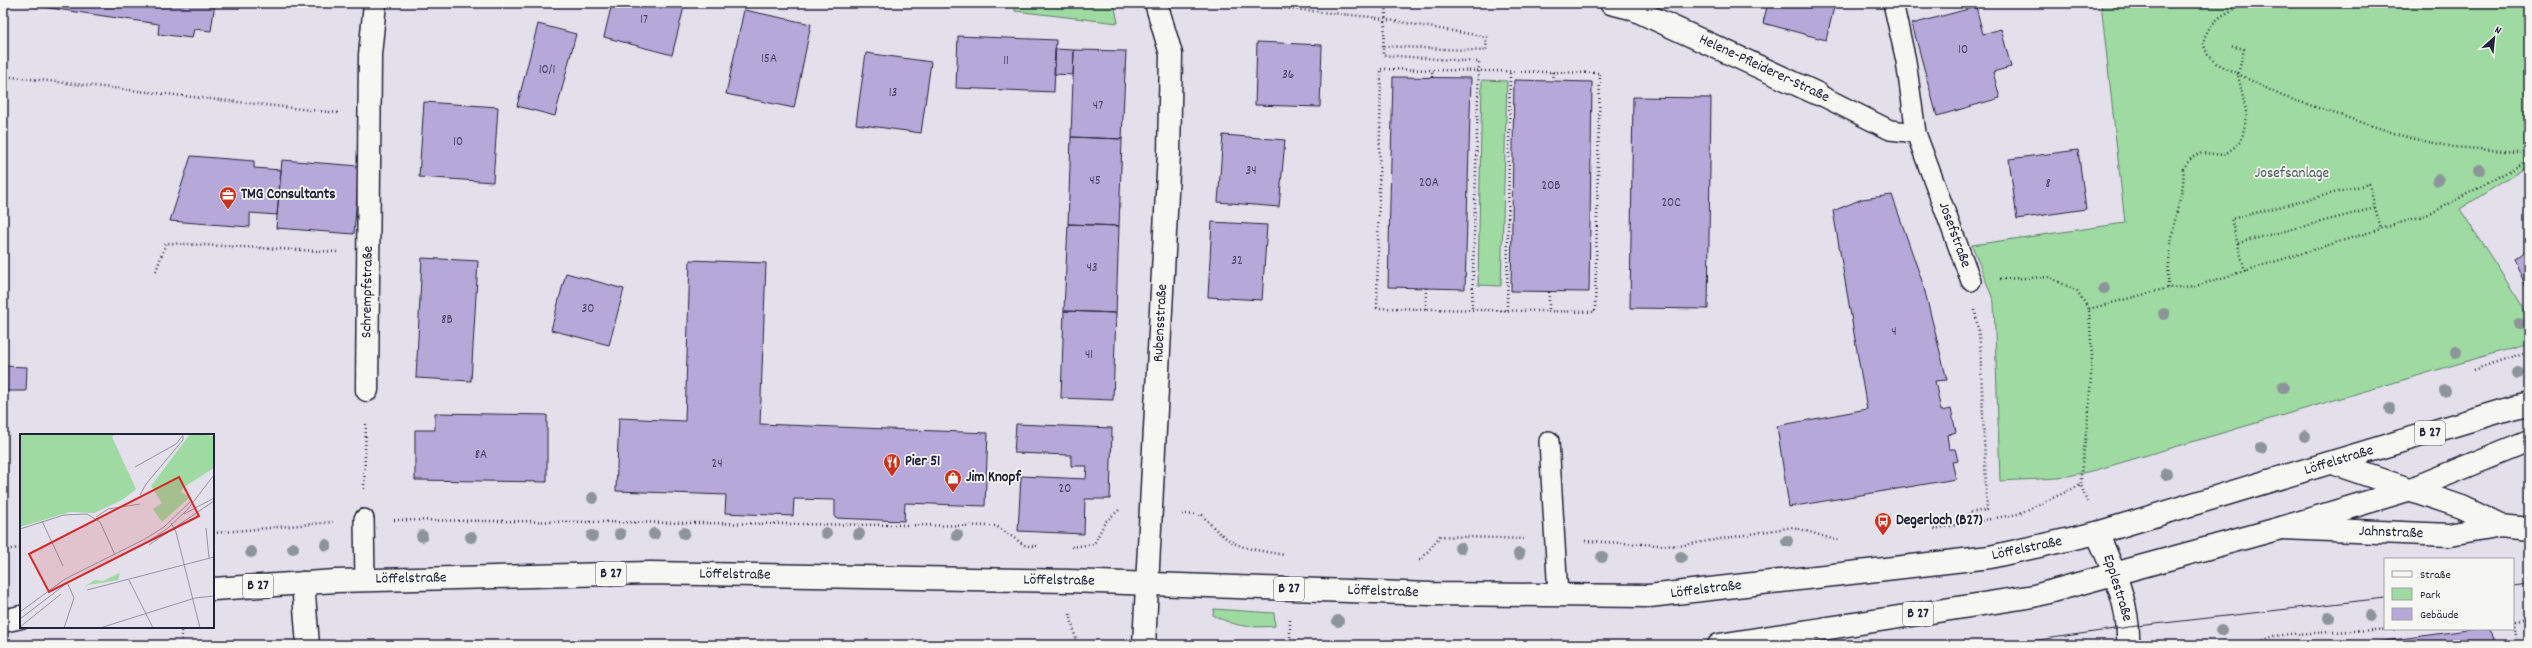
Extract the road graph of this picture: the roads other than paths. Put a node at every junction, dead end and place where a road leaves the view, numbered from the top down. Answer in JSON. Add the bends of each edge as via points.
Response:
{"nodes":[{"id":1,"x":375,"y":3,"type":"edge"},
{"id":2,"x":1156,"y":3,"type":"edge"},
{"id":3,"x":1611,"y":3,"type":"edge"},
{"id":4,"x":1893,"y":3,"type":"edge"},
{"id":5,"x":1818,"y":94,"type":"joint"},
{"id":6,"x":1916,"y":133,"type":"junction"},
{"id":7,"x":1971,"y":281,"type":"road end"},
{"id":8,"x":367,"y":390,"type":"road end"},
{"id":9,"x":2529,"y":404,"type":"edge"},
{"id":10,"x":1549,"y":441,"type":"dead end"},
{"id":11,"x":2529,"y":441,"type":"edge"},
{"id":12,"x":2332,"y":463,"type":"junction"},
{"id":13,"x":2410,"y":489,"type":"junction"},
{"id":14,"x":364,"y":519,"type":"road end"},
{"id":15,"x":2501,"y":526,"type":"junction"},
{"id":16,"x":2281,"y":528,"type":"junction"},
{"id":17,"x":2529,"y":529,"type":"edge"},
{"id":18,"x":2097,"y":533,"type":"junction"},
{"id":19,"x":2115,"y":574,"type":"junction"},
{"id":20,"x":365,"y":580,"type":"junction"},
{"id":21,"x":302,"y":583,"type":"junction"},
{"id":22,"x":1146,"y":583,"type":"junction"},
{"id":23,"x":214,"y":589,"type":"edge"},
{"id":24,"x":1558,"y":595,"type":"junction"},
{"id":25,"x":20,"y":617,"type":"edge"},
{"id":26,"x":3,"y":621,"type":"edge"},
{"id":27,"x":308,"y":645,"type":"edge"},
{"id":28,"x":1144,"y":645,"type":"edge"},
{"id":29,"x":1719,"y":645,"type":"edge"},
{"id":30,"x":2128,"y":645,"type":"edge"}],
"edges":[{"from":1,"to":8,"type":"main road","name":"Schrempfstraße","via":[[370,56]]},
{"from":2,"to":22,"type":"main road","name":"Rubensstraße","via":[[1171,54],[1169,153]]},
{"from":3,"to":5,"type":"main road","name":"Helene-Pfleiderer-Straße","via":[[1630,8]]},
{"from":4,"to":6,"type":"lane","name":"Josefstraße","via":[[1906,61]]},
{"from":5,"to":6,"type":"lane","name":"Helene-Pfleiderer-Straße","via":[[1890,130]]},
{"from":6,"to":7,"type":"lane","name":"Josefstraße"},
{"from":9,"to":12,"type":"main road","name":"Löffelstraße","number":"B 27"},
{"from":10,"to":24,"type":"lane"},
{"from":11,"to":13,"type":"main road","number":"B 27"},
{"from":12,"to":13,"type":"main road","name":"Jahnstraße"},
{"from":12,"to":18,"type":"main road","name":"Löffelstraße","number":"B 27"},
{"from":13,"to":15,"type":"main road","name":"Jahnstraße","via":[[2462,507]]},
{"from":13,"to":16,"type":"main road","number":"B 27"},
{"from":14,"to":20,"type":"lane"},
{"from":15,"to":16,"type":"main road","name":"Jahnstraße","via":[[2450,535]]},
{"from":15,"to":17,"type":"main road","name":"Jahnstraße"},
{"from":16,"to":19,"type":"main road","number":"B 27"},
{"from":18,"to":19,"type":"main road","name":"Epplestraße"},
{"from":18,"to":24,"type":"main road","name":"Löffelstraße","number":"B 27","via":[[1990,557],[1759,584],[1649,596]]},
{"from":19,"to":29,"type":"main road","number":"B 27","via":[[2034,596]]},
{"from":19,"to":30,"type":"main road","name":"Epplestraße","via":[[2129,627]]},
{"from":20,"to":21,"type":"main road","name":"Löffelstraße","number":"B 27"},
{"from":20,"to":22,"type":"main road","name":"Löffelstraße","number":"B 27","via":[[650,573]]},
{"from":21,"to":23,"type":"main road","name":"Löffelstraße","number":"B 27"},
{"from":21,"to":27,"type":"main road"},
{"from":22,"to":24,"type":"main road","name":"Löffelstraße","number":"B 27","via":[[1431,594]]},
{"from":22,"to":28,"type":"main road","name":"Rubensstraße"},
{"from":25,"to":26,"type":"main road"}]}
